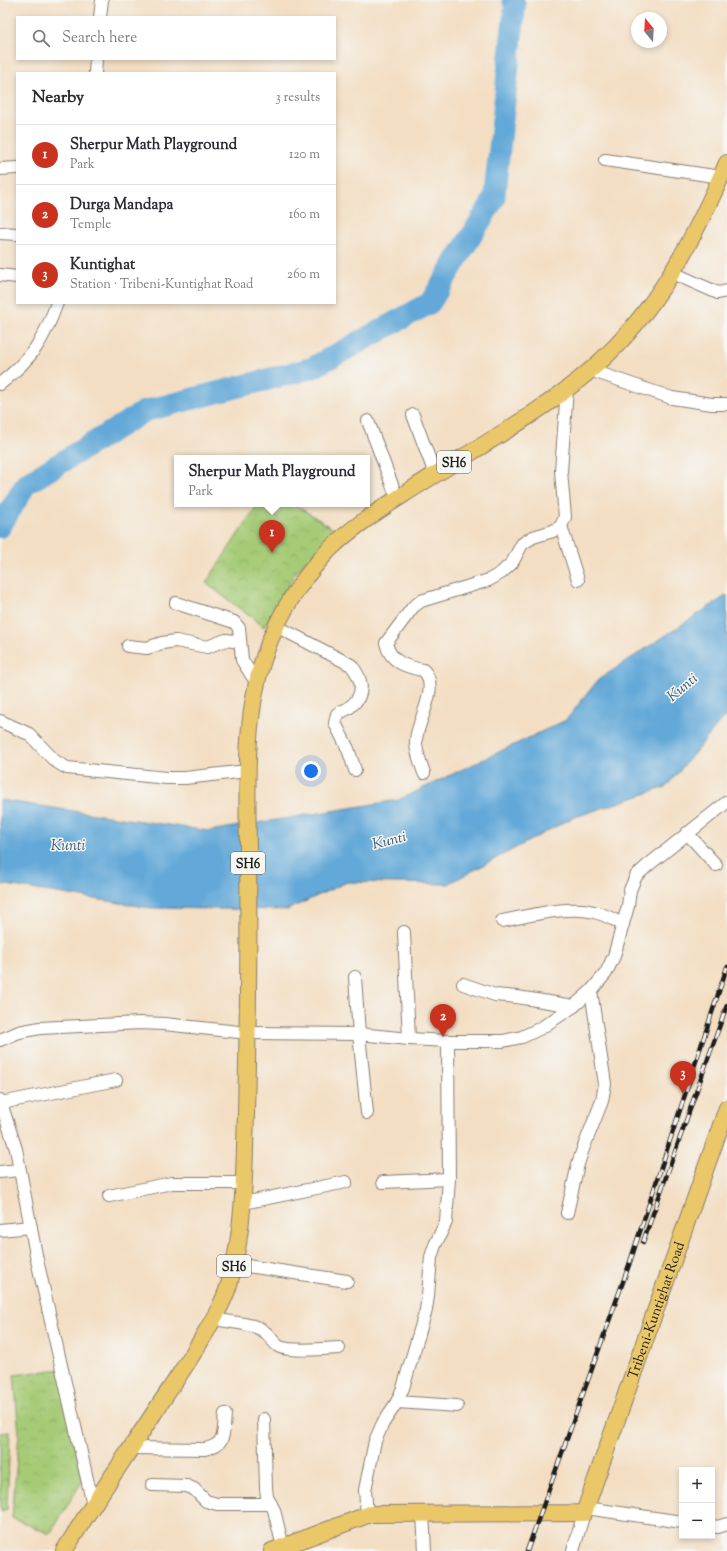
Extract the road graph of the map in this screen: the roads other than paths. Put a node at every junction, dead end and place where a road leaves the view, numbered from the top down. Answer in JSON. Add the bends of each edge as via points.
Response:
{"nodes":[{"id":1,"x":102,"y":0,"type":"edge"},
{"id":2,"x":100,"y":16,"type":"edge"},
{"id":3,"x":96,"y":60,"type":"edge"},
{"id":4,"x":95,"y":72,"type":"edge"},
{"id":5,"x":605,"y":160,"type":"dead end"},
{"id":6,"x":727,"y":163,"type":"edge"},
{"id":7,"x":16,"y":168,"type":"edge"},
{"id":8,"x":0,"y":169,"type":"edge"},
{"id":9,"x":721,"y":178,"type":"junction"},
{"id":10,"x":0,"y":233,"type":"edge"},
{"id":11,"x":16,"y":234,"type":"edge"},
{"id":12,"x":673,"y":273,"type":"junction"},
{"id":13,"x":0,"y":275,"type":"edge"},
{"id":14,"x":16,"y":278,"type":"edge"},
{"id":15,"x":727,"y":291,"type":"edge"},
{"id":16,"x":57,"y":304,"type":"edge"},
{"id":17,"x":590,"y":370,"type":"junction"},
{"id":18,"x":0,"y":384,"type":"edge"},
{"id":19,"x":567,"y":389,"type":"junction"},
{"id":20,"x":727,"y":404,"type":"edge"},
{"id":21,"x":413,"y":415,"type":"dead end"},
{"id":22,"x":368,"y":421,"type":"dead end"},
{"id":23,"x":435,"y":474,"type":"junction"},
{"id":24,"x":398,"y":498,"type":"junction"},
{"id":25,"x":561,"y":526,"type":"junction"},
{"id":26,"x":578,"y":580,"type":"dead end"},
{"id":27,"x":176,"y":603,"type":"dead end"},
{"id":28,"x":276,"y":626,"type":"junction"},
{"id":29,"x":240,"y":642,"type":"junction"},
{"id":30,"x":128,"y":646,"type":"dead end"},
{"id":31,"x":256,"y":682,"type":"junction"},
{"id":32,"x":0,"y":721,"type":"edge"},
{"id":33,"x":355,"y":770,"type":"dead end"},
{"id":34,"x":247,"y":771,"type":"junction"},
{"id":35,"x":424,"y":773,"type":"dead end"},
{"id":36,"x":727,"y":802,"type":"edge"},
{"id":37,"x":687,"y":833,"type":"junction"},
{"id":38,"x":716,"y":865,"type":"dead end"},
{"id":39,"x":502,"y":921,"type":"dead end"},
{"id":40,"x":623,"y":924,"type":"junction"},
{"id":41,"x":404,"y":932,"type":"dead end"},
{"id":42,"x":355,"y":976,"type":"dead end"},
{"id":43,"x":463,"y":984,"type":"dead end"},
{"id":44,"x":591,"y":991,"type":"junction"},
{"id":45,"x":574,"y":1006,"type":"junction"},
{"id":46,"x":248,"y":1033,"type":"junction"},
{"id":47,"x":359,"y":1034,"type":"junction"},
{"id":48,"x":409,"y":1039,"type":"junction"},
{"id":49,"x":0,"y":1040,"type":"edge"},
{"id":50,"x":448,"y":1041,"type":"junction"},
{"id":51,"x":116,"y":1080,"type":"dead end"},
{"id":52,"x":1,"y":1102,"type":"edge"},
{"id":53,"x":727,"y":1108,"type":"edge"},
{"id":54,"x":367,"y":1113,"type":"dead end"},
{"id":55,"x":3,"y":1117,"type":"edge"},
{"id":56,"x":20,"y":1170,"type":"junction"},
{"id":57,"x":0,"y":1172,"type":"edge"},
{"id":58,"x":449,"y":1179,"type":"junction"},
{"id":59,"x":346,"y":1182,"type":"dead end"},
{"id":60,"x":383,"y":1182,"type":"dead end"},
{"id":61,"x":244,"y":1183,"type":"junction"},
{"id":62,"x":109,"y":1196,"type":"dead end"},
{"id":63,"x":243,"y":1202,"type":"junction"},
{"id":64,"x":567,"y":1214,"type":"dead end"},
{"id":65,"x":31,"y":1227,"type":"junction"},
{"id":66,"x":0,"y":1230,"type":"edge"},
{"id":67,"x":234,"y":1264,"type":"junction"},
{"id":68,"x":347,"y":1281,"type":"dead end"},
{"id":69,"x":214,"y":1319,"type":"junction"},
{"id":70,"x":339,"y":1348,"type":"dead end"},
{"id":71,"x":397,"y":1402,"type":"junction"},
{"id":72,"x":457,"y":1406,"type":"dead end"},
{"id":73,"x":225,"y":1414,"type":"dead end"},
{"id":74,"x":264,"y":1419,"type":"dead end"},
{"id":75,"x":132,"y":1448,"type":"junction"},
{"id":76,"x":152,"y":1486,"type":"dead end"},
{"id":77,"x":271,"y":1504,"type":"junction"},
{"id":78,"x":92,"y":1505,"type":"junction"},
{"id":79,"x":585,"y":1510,"type":"junction"},
{"id":80,"x":423,"y":1513,"type":"junction"},
{"id":81,"x":367,"y":1515,"type":"junction"},
{"id":82,"x":679,"y":1522,"type":"edge"},
{"id":83,"x":727,"y":1524,"type":"edge"},
{"id":84,"x":715,"y":1526,"type":"edge"},
{"id":85,"x":278,"y":1549,"type":"edge"},
{"id":86,"x":64,"y":1551,"type":"edge"},
{"id":87,"x":425,"y":1551,"type":"edge"},
{"id":88,"x":573,"y":1551,"type":"edge"}],
"edges":[{"from":1,"to":2,"type":"street"},
{"from":3,"to":4,"type":"street"},
{"from":5,"to":9,"type":"street"},
{"from":6,"to":9,"type":"main road","number":"SH6"},
{"from":7,"to":8,"type":"street"},
{"from":9,"to":12,"type":"main road","number":"SH6"},
{"from":10,"to":11,"type":"street"},
{"from":12,"to":15,"type":"street","via":[[718,293]]},
{"from":12,"to":17,"type":"main road","number":"SH6","via":[[633,328]]},
{"from":13,"to":14,"type":"street"},
{"from":16,"to":18,"type":"street","via":[[40,343],[29,358]]},
{"from":17,"to":19,"type":"main road","number":"SH6"},
{"from":17,"to":20,"type":"street","via":[[672,398]]},
{"from":19,"to":23,"type":"main road","number":"SH6"},
{"from":19,"to":25,"type":"street","via":[[561,471],[564,517]]},
{"from":21,"to":23,"type":"street"},
{"from":22,"to":24,"type":"street"},
{"from":23,"to":24,"type":"main road","number":"SH6"},
{"from":24,"to":28,"type":"main road","number":"SH6","via":[[331,548],[301,585]]},
{"from":25,"to":26,"type":"street"},
{"from":25,"to":35,"type":"street","via":[[522,544],[512,563],[502,573],[489,580],[421,601],[413,606],[388,638],[386,643],[389,651],[400,664],[423,670],[428,676],[430,695],[415,741]]},
{"from":27,"to":29,"type":"street","via":[[234,622],[238,628]]},
{"from":28,"to":31,"type":"main road","number":"SH6","via":[[263,655]]},
{"from":28,"to":33,"type":"street","via":[[351,665],[356,671],[361,691],[351,707],[337,714],[335,722]]},
{"from":29,"to":30,"type":"street","via":[[226,640],[207,647],[176,642],[148,648]]},
{"from":29,"to":31,"type":"street","via":[[242,660]]},
{"from":31,"to":34,"type":"main road","number":"SH6"},
{"from":32,"to":34,"type":"street","via":[[29,734],[55,761],[67,768],[173,778]]},
{"from":34,"to":46,"type":"main road","number":"SH6"},
{"from":36,"to":37,"type":"street"},
{"from":37,"to":38,"type":"street"},
{"from":37,"to":40,"type":"street","via":[[636,876],[630,890]]},
{"from":39,"to":40,"type":"street","via":[[582,910],[595,912]]},
{"from":40,"to":44,"type":"street","via":[[606,973]]},
{"from":41,"to":48,"type":"street"},
{"from":42,"to":47,"type":"street"},
{"from":43,"to":45,"type":"street","via":[[495,995]]},
{"from":44,"to":45,"type":"street"},
{"from":44,"to":64,"type":"street","via":[[605,1084],[602,1101],[583,1149]]},
{"from":45,"to":50,"type":"street","via":[[522,1037],[503,1041]]},
{"from":46,"to":47,"type":"street"},
{"from":46,"to":49,"type":"street","via":[[164,1024],[112,1024],[40,1028],[19,1032]]},
{"from":46,"to":61,"type":"main road","number":"SH6"},
{"from":47,"to":48,"type":"street"},
{"from":47,"to":54,"type":"street"},
{"from":48,"to":50,"type":"street"},
{"from":50,"to":58,"type":"street"},
{"from":51,"to":52,"type":"street"},
{"from":52,"to":55,"type":"street"},
{"from":53,"to":79,"type":"main road","name":"Tribeni-Kuntighat Road"},
{"from":55,"to":56,"type":"street","via":[[16,1149]]},
{"from":56,"to":57,"type":"street"},
{"from":56,"to":65,"type":"street"},
{"from":58,"to":60,"type":"street"},
{"from":58,"to":71,"type":"street","via":[[446,1222],[431,1257],[426,1310],[404,1388]]},
{"from":59,"to":63,"type":"street"},
{"from":61,"to":62,"type":"street","via":[[172,1183]]},
{"from":61,"to":63,"type":"main road","number":"SH6"},
{"from":63,"to":67,"type":"main road","number":"SH6"},
{"from":65,"to":66,"type":"street"},
{"from":65,"to":78,"type":"street"},
{"from":67,"to":68,"type":"street"},
{"from":67,"to":69,"type":"main road","number":"SH6","via":[[230,1282]]},
{"from":69,"to":70,"type":"street","via":[[256,1327],[269,1335],[280,1347]]},
{"from":69,"to":75,"type":"main road","number":"SH6"},
{"from":71,"to":72,"type":"street"},
{"from":71,"to":81,"type":"street","via":[[375,1440],[365,1490]]},
{"from":73,"to":75,"type":"street","via":[[222,1439],[220,1444],[214,1447]]},
{"from":74,"to":77,"type":"street","via":[[266,1488]]},
{"from":75,"to":78,"type":"main road","number":"SH6"},
{"from":76,"to":77,"type":"street","via":[[187,1486],[206,1501],[217,1504]]},
{"from":77,"to":85,"type":"street","via":[[274,1510]]},
{"from":78,"to":86,"type":"main road","number":"SH6"},
{"from":79,"to":80,"type":"main road"},
{"from":79,"to":82,"type":"street"},
{"from":79,"to":88,"type":"street"},
{"from":80,"to":81,"type":"main road"},
{"from":80,"to":87,"type":"street"},
{"from":81,"to":85,"type":"main road"},
{"from":83,"to":84,"type":"street"}]}
